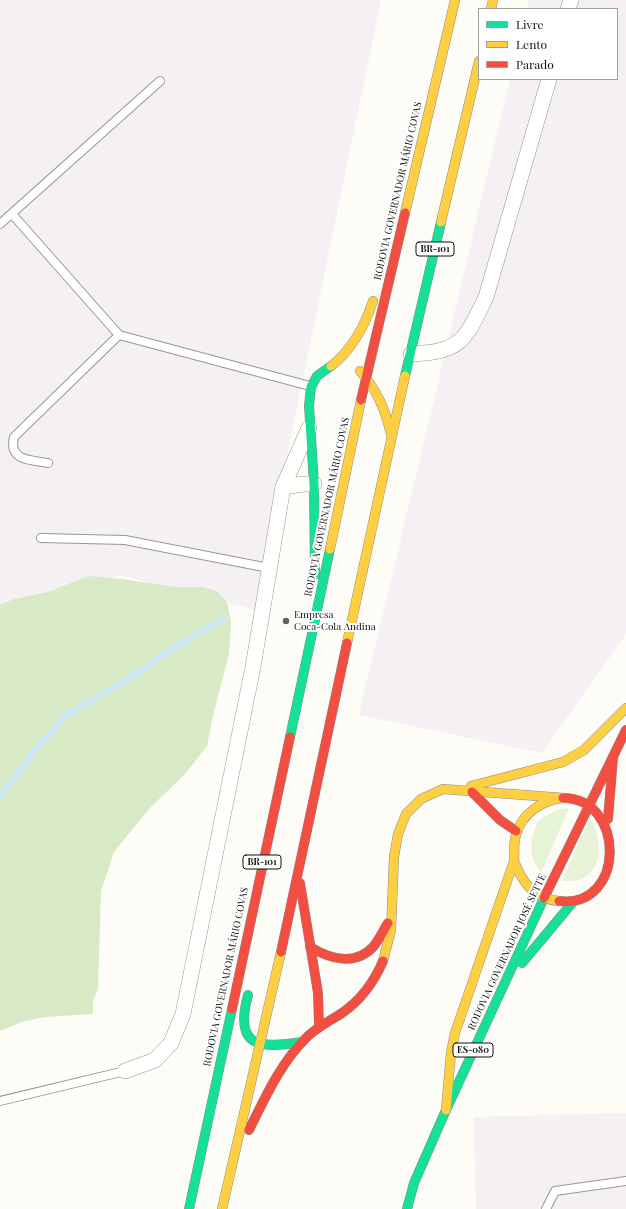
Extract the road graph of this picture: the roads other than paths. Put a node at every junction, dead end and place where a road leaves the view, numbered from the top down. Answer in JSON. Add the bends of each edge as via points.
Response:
{"nodes":[{"id":1,"x":455,"y":0,"type":"edge"},
{"id":2,"x":478,"y":66,"type":"edge"},
{"id":3,"x":549,"y":80,"type":"edge"},
{"id":4,"x":160,"y":81,"type":"dead end"},
{"id":5,"x":12,"y":214,"type":"junction"},
{"id":6,"x":0,"y":224,"type":"edge"},
{"id":7,"x":401,"y":224,"type":"junction"},
{"id":8,"x":119,"y":335,"type":"junction"},
{"id":9,"x":411,"y":354,"type":"junction"},
{"id":10,"x":330,"y":367,"type":"junction"},
{"id":11,"x":366,"y":378,"type":"junction"},
{"id":12,"x":311,"y":387,"type":"junction"},
{"id":13,"x":310,"y":425,"type":"junction"},
{"id":14,"x":391,"y":437,"type":"junction"},
{"id":15,"x":48,"y":463,"type":"dead end"},
{"id":16,"x":314,"y":484,"type":"junction"},
{"id":17,"x":283,"y":487,"type":"junction"},
{"id":18,"x":41,"y":538,"type":"dead end"},
{"id":19,"x":269,"y":568,"type":"junction"},
{"id":20,"x":311,"y":630,"type":"junction"},
{"id":21,"x":626,"y":708,"type":"edge"},
{"id":22,"x":626,"y":730,"type":"edge"},
{"id":23,"x":613,"y":758,"type":"junction"},
{"id":24,"x":279,"y":784,"type":"junction"},
{"id":25,"x":455,"y":790,"type":"junction"},
{"id":26,"x":472,"y":792,"type":"junction"},
{"id":27,"x":564,"y":798,"type":"junction"},
{"id":28,"x":590,"y":804,"type":"junction"},
{"id":29,"x":284,"y":813,"type":"dead end"},
{"id":30,"x":608,"y":819,"type":"junction"},
{"id":31,"x":516,"y":831,"type":"junction"},
{"id":32,"x":514,"y":861,"type":"junction"},
{"id":33,"x":298,"y":871,"type":"junction"},
{"id":34,"x":544,"y":898,"type":"junction"},
{"id":35,"x":573,"y":902,"type":"junction"},
{"id":36,"x":391,"y":919,"type":"junction"},
{"id":37,"x":310,"y":947,"type":"junction"},
{"id":38,"x":250,"y":983,"type":"dead end"},
{"id":39,"x":500,"y":990,"type":"junction"},
{"id":40,"x":319,"y":1026,"type":"junction"},
{"id":41,"x":302,"y":1042,"type":"junction"},
{"id":42,"x":260,"y":1045,"type":"junction"},
{"id":43,"x":125,"y":1072,"type":"joint"},
{"id":44,"x":0,"y":1101,"type":"edge"},
{"id":45,"x":446,"y":1110,"type":"junction"},
{"id":46,"x":233,"y":1161,"type":"junction"},
{"id":47,"x":626,"y":1181,"type":"edge"},
{"id":48,"x":189,"y":1209,"type":"edge"},
{"id":49,"x":222,"y":1209,"type":"edge"},
{"id":50,"x":407,"y":1209,"type":"edge"},
{"id":51,"x":546,"y":1209,"type":"edge"}],
"edges":[{"from":1,"to":7,"type":"main road","name":"RODOVIA GOVERNADOR MÁRIO COVAS","number":"BR-101"},
{"from":2,"to":9,"type":"main road","number":"BR-101"},
{"from":3,"to":9,"type":"street","via":[[486,297],[471,328],[460,342],[448,348],[435,353]]},
{"from":4,"to":5,"type":"lane"},
{"from":5,"to":6,"type":"lane"},
{"from":5,"to":8,"type":"lane"},
{"from":7,"to":10,"type":"main road","via":[[368,317],[347,352]]},
{"from":7,"to":11,"type":"main road","name":"RODOVIA GOVERNADOR MÁRIO COVAS","number":"BR-101"},
{"from":8,"to":12,"type":"lane"},
{"from":8,"to":15,"type":"lane","via":[[14,437],[13,449],[16,455]]},
{"from":9,"to":14,"type":"main road","number":"BR-101"},
{"from":10,"to":11,"type":"main road","via":[[349,366],[361,372]]},
{"from":10,"to":12,"type":"main road","via":[[317,376]]},
{"from":11,"to":14,"type":"main road","via":[[379,394]]},
{"from":11,"to":20,"type":"main road","name":"RODOVIA GOVERNADOR MÁRIO COVAS","number":"BR-101"},
{"from":12,"to":13,"type":"main road"},
{"from":13,"to":16,"type":"main road"},
{"from":13,"to":17,"type":"street"},
{"from":14,"to":33,"type":"main road","number":"BR-101"},
{"from":16,"to":17,"type":"street"},
{"from":16,"to":20,"type":"main road","via":[[315,566]]},
{"from":17,"to":19,"type":"street"},
{"from":18,"to":19,"type":"lane","via":[[124,540]]},
{"from":19,"to":43,"type":"street","via":[[253,667],[183,1014],[171,1043],[155,1060]]},
{"from":20,"to":24,"type":"main road","name":"RODOVIA GOVERNADOR MÁRIO COVAS","number":"BR-101"},
{"from":21,"to":25,"type":"main road","via":[[584,750],[563,762]]},
{"from":22,"to":23,"type":"main road","name":"RODOVIA GOVERNADOR JOSÉ SETTE","number":"ES-080"},
{"from":23,"to":28,"type":"main road","name":"RODOVIA GOVERNADOR JOSÉ SETTE","number":"ES-080"},
{"from":23,"to":30,"type":"main road"},
{"from":24,"to":29,"type":"main road"},
{"from":24,"to":48,"type":"main road","name":"RODOVIA GOVERNADOR MÁRIO COVAS","number":"BR-101"},
{"from":25,"to":26,"type":"main road"},
{"from":25,"to":36,"type":"main road","via":[[435,791],[418,801],[403,818],[393,851]]},
{"from":26,"to":27,"type":"main road"},
{"from":26,"to":31,"type":"main road","via":[[500,820]]},
{"from":27,"to":28,"type":"main road"},
{"from":27,"to":31,"type":"main road","via":[[544,802],[527,814]]},
{"from":28,"to":30,"type":"main road"},
{"from":28,"to":34,"type":"main road","name":"RODOVIA GOVERNADOR JOSÉ SETTE","number":"ES-080"},
{"from":30,"to":35,"type":"main road","via":[[617,840],[617,861],[608,880],[593,895]]},
{"from":31,"to":32,"type":"main road"},
{"from":32,"to":34,"type":"main road","via":[[520,876],[530,889]]},
{"from":32,"to":45,"type":"main road","via":[[455,1032]]},
{"from":33,"to":37,"type":"main road"},
{"from":33,"to":42,"type":"main road","number":"BR-101"},
{"from":34,"to":35,"type":"main road","via":[[558,902]]},
{"from":34,"to":39,"type":"main road","name":"RODOVIA GOVERNADOR JOSÉ SETTE","number":"ES-080"},
{"from":35,"to":39,"type":"main road"},
{"from":36,"to":37,"type":"main road","via":[[372,948],[358,956],[335,959]]},
{"from":36,"to":40,"type":"main road","via":[[387,949],[376,976],[347,1010]]},
{"from":37,"to":40,"type":"main road","via":[[318,993]]},
{"from":38,"to":42,"type":"main road","via":[[243,1022],[248,1035]]},
{"from":39,"to":45,"type":"main road","name":"RODOVIA GOVERNADOR JOSÉ SETTE","number":"ES-080"},
{"from":40,"to":41,"type":"main road"},
{"from":41,"to":42,"type":"main road"},
{"from":41,"to":46,"type":"main road","via":[[277,1076]]},
{"from":42,"to":46,"type":"main road","number":"BR-101"},
{"from":43,"to":44,"type":"lane"},
{"from":45,"to":50,"type":"main road","name":"RODOVIA GOVERNADOR JOSÉ SETTE","number":"ES-080","via":[[414,1184]]},
{"from":46,"to":49,"type":"main road","number":"BR-101"},
{"from":47,"to":51,"type":"lane","via":[[555,1191]]}]}
